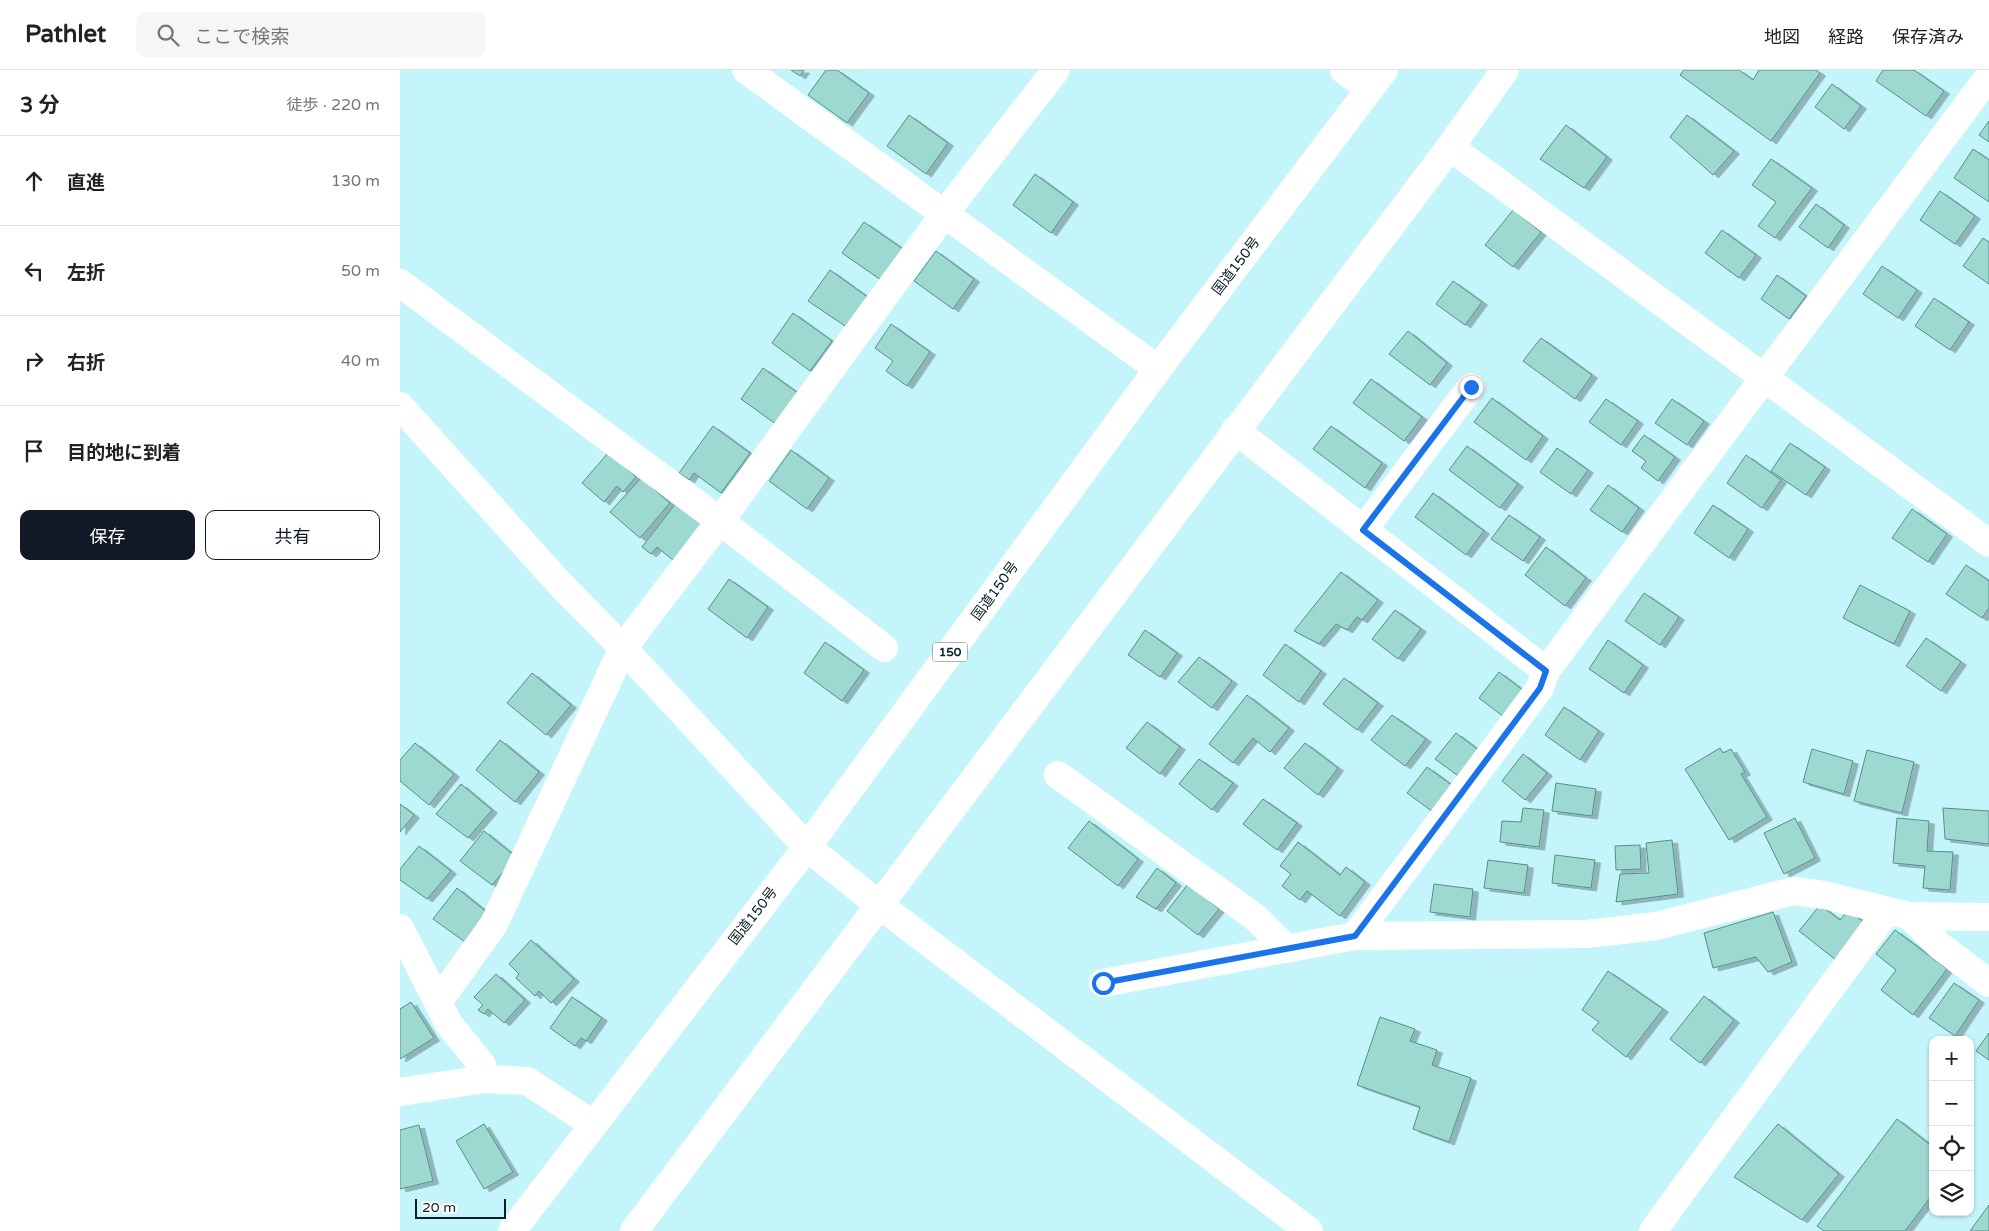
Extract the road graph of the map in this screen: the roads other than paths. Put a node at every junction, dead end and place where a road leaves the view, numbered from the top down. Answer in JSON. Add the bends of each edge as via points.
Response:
{"nodes":[{"id":1,"x":746,"y":70,"type":"edge"},
{"id":2,"x":1056,"y":70,"type":"edge"},
{"id":3,"x":1344,"y":70,"type":"edge"},
{"id":4,"x":1505,"y":70,"type":"edge"},
{"id":5,"x":1989,"y":76,"type":"edge"},
{"id":6,"x":1377,"y":80,"type":"edge"},
{"id":7,"x":1450,"y":147,"type":"junction"},
{"id":8,"x":945,"y":213,"type":"junction"},
{"id":9,"x":400,"y":282,"type":"edge"},
{"id":10,"x":1158,"y":370,"type":"junction"},
{"id":11,"x":1765,"y":377,"type":"junction"},
{"id":12,"x":1471,"y":387,"type":"dead end"},
{"id":13,"x":400,"y":406,"type":"edge"},
{"id":14,"x":1235,"y":430,"type":"junction"},
{"id":15,"x":720,"y":521,"type":"junction"},
{"id":16,"x":1363,"y":530,"type":"junction"},
{"id":17,"x":1989,"y":543,"type":"edge"},
{"id":18,"x":623,"y":648,"type":"junction"},
{"id":19,"x":884,"y":648,"type":"dead end"},
{"id":20,"x":1546,"y":671,"type":"junction"},
{"id":21,"x":1058,"y":775,"type":"dead end"},
{"id":22,"x":807,"y":847,"type":"junction"},
{"id":23,"x":878,"y":904,"type":"junction"},
{"id":24,"x":1899,"y":914,"type":"junction"},
{"id":25,"x":1989,"y":917,"type":"edge"},
{"id":26,"x":400,"y":928,"type":"edge"},
{"id":27,"x":1355,"y":936,"type":"junction"},
{"id":28,"x":1287,"y":949,"type":"junction"},
{"id":29,"x":1103,"y":983,"type":"dead end"},
{"id":30,"x":1989,"y":983,"type":"edge"},
{"id":31,"x":438,"y":1002,"type":"junction"},
{"id":32,"x":485,"y":1079,"type":"junction"},
{"id":33,"x":400,"y":1092,"type":"edge"},
{"id":34,"x":593,"y":1124,"type":"junction"},
{"id":35,"x":512,"y":1231,"type":"edge"},
{"id":36,"x":634,"y":1231,"type":"edge"},
{"id":37,"x":1309,"y":1231,"type":"edge"},
{"id":38,"x":1653,"y":1231,"type":"edge"}],
"edges":[{"from":1,"to":8,"type":"main road"},
{"from":2,"to":8,"type":"main road"},
{"from":3,"to":6,"type":"main road"},
{"from":4,"to":7,"type":"main road"},
{"from":5,"to":11,"type":"main road"},
{"from":6,"to":10,"type":"main road","name":"国道150号","number":"150"},
{"from":7,"to":11,"type":"main road"},
{"from":7,"to":14,"type":"main road"},
{"from":8,"to":10,"type":"main road"},
{"from":8,"to":15,"type":"main road"},
{"from":9,"to":15,"type":"main road"},
{"from":10,"to":22,"type":"main road","name":"国道150号","number":"150"},
{"from":11,"to":17,"type":"main road"},
{"from":11,"to":20,"type":"main road"},
{"from":12,"to":16,"type":"main road"},
{"from":13,"to":18,"type":"main road","via":[[560,585]]},
{"from":14,"to":16,"type":"main road"},
{"from":14,"to":23,"type":"main road"},
{"from":15,"to":18,"type":"main road"},
{"from":15,"to":19,"type":"main road"},
{"from":16,"to":20,"type":"main road"},
{"from":18,"to":22,"type":"main road"},
{"from":18,"to":31,"type":"main road","via":[[494,924]]},
{"from":20,"to":27,"type":"main road","via":[[1540,688]]},
{"from":21,"to":28,"type":"main road","via":[[1256,918]]},
{"from":22,"to":23,"type":"main road"},
{"from":22,"to":34,"type":"main road","name":"国道150号","number":"150"},
{"from":23,"to":36,"type":"main road"},
{"from":23,"to":37,"type":"main road"},
{"from":24,"to":25,"type":"main road"},
{"from":24,"to":27,"type":"main road","via":[[1824,895],[1794,892],[1656,926],[1587,934]]},
{"from":24,"to":30,"type":"main road"},
{"from":24,"to":38,"type":"main road"},
{"from":26,"to":31,"type":"main road"},
{"from":27,"to":28,"type":"main road"},
{"from":28,"to":29,"type":"main road"},
{"from":31,"to":32,"type":"main road","via":[[449,1024],[482,1065]]},
{"from":32,"to":33,"type":"main road"},
{"from":32,"to":34,"type":"main road","via":[[527,1081]]},
{"from":34,"to":35,"type":"main road","name":"国道150号","number":"150"}]}
